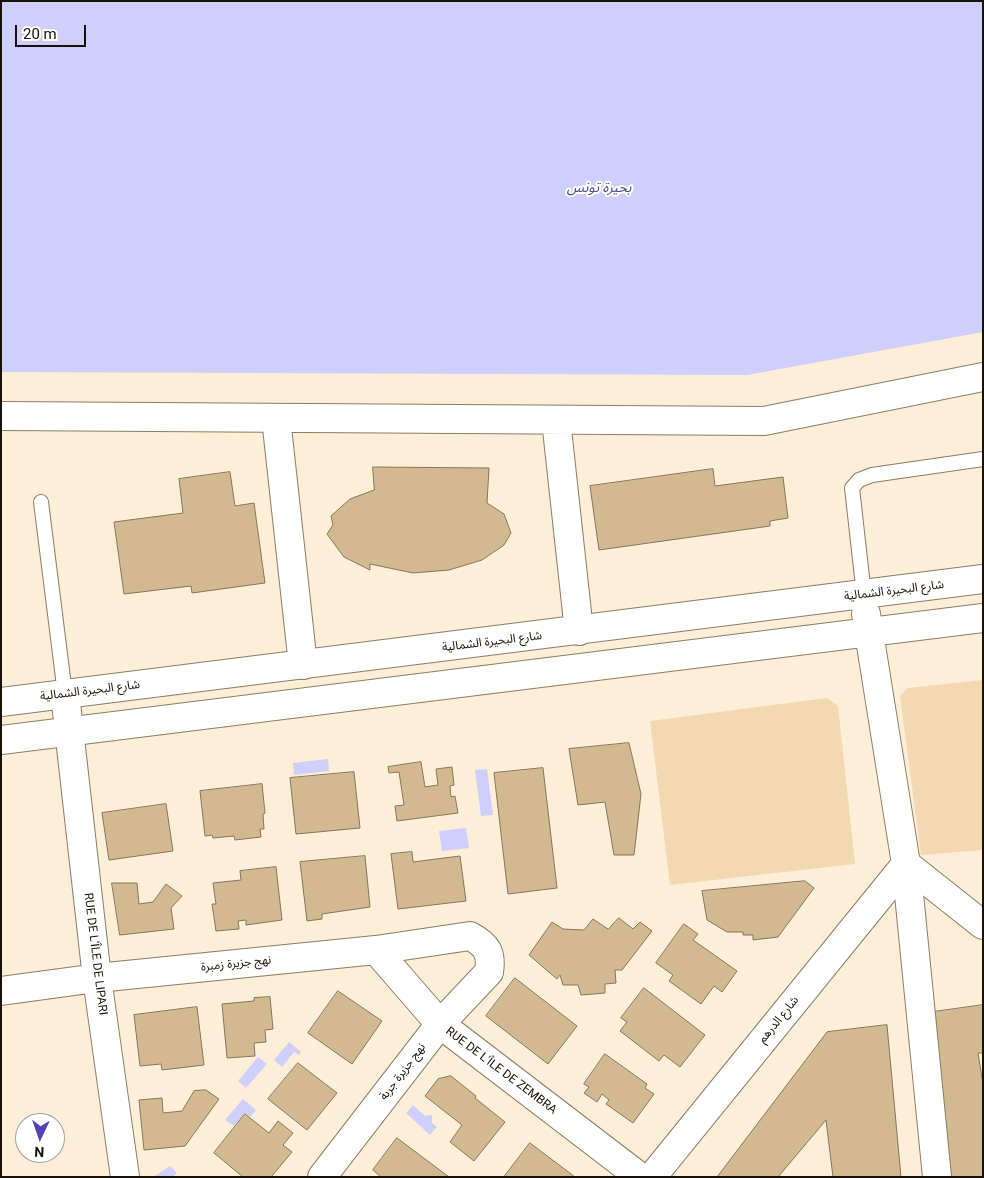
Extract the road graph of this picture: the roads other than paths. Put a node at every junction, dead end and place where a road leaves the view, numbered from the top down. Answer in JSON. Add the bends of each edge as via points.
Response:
{"nodes":[{"id":1,"x":983,"y":377,"type":"edge"},
{"id":2,"x":1,"y":416,"type":"edge"},
{"id":3,"x":276,"y":418,"type":"junction"},
{"id":4,"x":556,"y":420,"type":"junction"},
{"id":5,"x":983,"y":459,"type":"edge"},
{"id":6,"x":41,"y":502,"type":"dead end"},
{"id":7,"x":983,"y":579,"type":"edge"},
{"id":8,"x":864,"y":595,"type":"junction"},
{"id":9,"x":983,"y":618,"type":"edge"},
{"id":10,"x":579,"y":631,"type":"junction"},
{"id":11,"x":869,"y":633,"type":"junction"},
{"id":12,"x":304,"y":666,"type":"junction"},
{"id":13,"x":65,"y":694,"type":"junction"},
{"id":14,"x":1,"y":702,"type":"edge"},
{"id":15,"x":68,"y":732,"type":"junction"},
{"id":16,"x":1,"y":740,"type":"edge"},
{"id":17,"x":906,"y":864,"type":"junction"},
{"id":18,"x":983,"y":925,"type":"edge"},
{"id":19,"x":376,"y":950,"type":"junction"},
{"id":20,"x":489,"y":972,"type":"joint"},
{"id":21,"x":97,"y":978,"type":"junction"},
{"id":22,"x":1,"y":991,"type":"edge"},
{"id":23,"x":440,"y":1024,"type":"junction"},
{"id":24,"x":125,"y":1177,"type":"edge"},
{"id":25,"x":322,"y":1177,"type":"edge"},
{"id":26,"x":640,"y":1177,"type":"edge"},
{"id":27,"x":652,"y":1177,"type":"edge"},
{"id":28,"x":937,"y":1177,"type":"edge"}],
"edges":[{"from":1,"to":4,"type":"street","via":[[764,421]]},
{"from":2,"to":3,"type":"street"},
{"from":3,"to":4,"type":"street"},
{"from":3,"to":12,"type":"street"},
{"from":4,"to":10,"type":"street"},
{"from":5,"to":8,"type":"lane","via":[[872,475],[859,480],[852,488]]},
{"from":6,"to":13,"type":"lane"},
{"from":7,"to":8,"type":"street","name":"شارع البحيرة الشمالية"},
{"from":8,"to":10,"type":"street","name":"شارع البحيرة الشمالية"},
{"from":8,"to":11,"type":"street"},
{"from":9,"to":11,"type":"street"},
{"from":10,"to":12,"type":"street","name":"شارع البحيرة الشمالية"},
{"from":11,"to":15,"type":"street"},
{"from":11,"to":17,"type":"street"},
{"from":12,"to":13,"type":"street","name":"شارع البحيرة الشمالية"},
{"from":13,"to":14,"type":"street","name":"شارع البحيرة الشمالية"},
{"from":13,"to":15,"type":"street","name":"RUE DE L'ÎLE DE LIPARI"},
{"from":15,"to":16,"type":"street"},
{"from":15,"to":21,"type":"street","name":"RUE DE L'ÎLE DE LIPARI"},
{"from":17,"to":18,"type":"street"},
{"from":17,"to":27,"type":"street","name":"شارع الدرهم"},
{"from":17,"to":28,"type":"street"},
{"from":19,"to":20,"type":"street","name":"نهج جزيرة زمبرة","via":[[470,936],[488,950]]},
{"from":19,"to":21,"type":"street","name":"نهج جزيرة زمبرة"},
{"from":19,"to":23,"type":"street","name":"RUE DE L'ÎLE DE ZEMBRA"},
{"from":20,"to":23,"type":"street","name":"نهج جزيرة جربة"},
{"from":21,"to":22,"type":"street","name":"نهج جزيرة زمبرة"},
{"from":21,"to":24,"type":"street","name":"RUE DE L'ÎLE DE LIPARI"},
{"from":23,"to":25,"type":"street","name":"نهج جزيرة جربة"},
{"from":23,"to":26,"type":"street","name":"RUE DE L'ÎLE DE ZEMBRA"}]}
